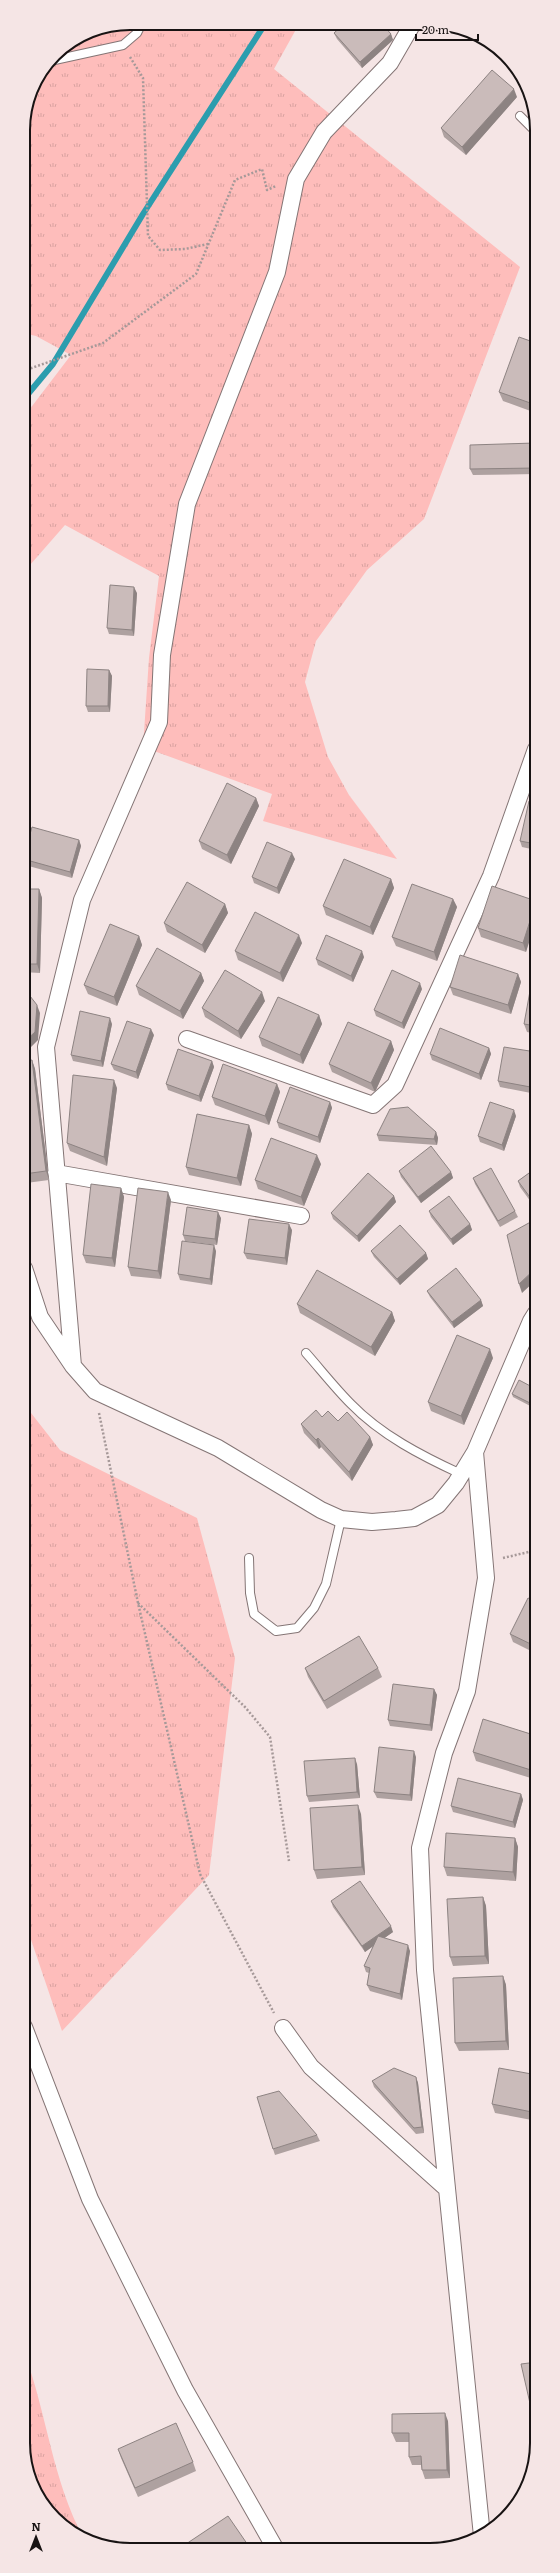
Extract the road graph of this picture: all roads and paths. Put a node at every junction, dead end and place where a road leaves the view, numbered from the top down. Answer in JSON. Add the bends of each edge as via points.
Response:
{"nodes":[{"id":1,"x":138,"y":30,"type":"edge"},
{"id":2,"x":409,"y":30,"type":"edge"},
{"id":3,"x":123,"y":45,"type":"junction"},
{"id":4,"x":59,"y":59,"type":"edge"},
{"id":5,"x":520,"y":116,"type":"dead end"},
{"id":6,"x":530,"y":126,"type":"edge"},
{"id":7,"x":296,"y":178,"type":"junction"},
{"id":8,"x":208,"y":244,"type":"junction"},
{"id":9,"x":30,"y":369,"type":"edge"},
{"id":10,"x":530,"y":766,"type":"edge"},
{"id":11,"x":187,"y":1039,"type":"dead end"},
{"id":12,"x":56,"y":1174,"type":"junction"},
{"id":13,"x":301,"y":1216,"type":"dead end"},
{"id":14,"x":30,"y":1286,"type":"edge"},
{"id":15,"x":530,"y":1323,"type":"edge"},
{"id":16,"x":306,"y":1353,"type":"dead end"},
{"id":17,"x":73,"y":1366,"type":"junction"},
{"id":18,"x":95,"y":1391,"type":"junction"},
{"id":19,"x":475,"y":1452,"type":"junction"},
{"id":20,"x":462,"y":1474,"type":"junction"},
{"id":21,"x":341,"y":1519,"type":"junction"},
{"id":22,"x":530,"y":1551,"type":"edge"},
{"id":23,"x":249,"y":1558,"type":"dead end"},
{"id":24,"x":485,"y":1562,"type":"junction"},
{"id":25,"x":138,"y":1603,"type":"junction"},
{"id":26,"x":289,"y":1861,"type":"dead end"},
{"id":27,"x":283,"y":2028,"type":"joint"},
{"id":28,"x":30,"y":2043,"type":"edge"},
{"id":29,"x":446,"y":2188,"type":"junction"},
{"id":30,"x":481,"y":2529,"type":"edge"},
{"id":31,"x":272,"y":2543,"type":"edge"}],
"edges":[{"from":1,"to":3,"type":"lane"},
{"from":2,"to":7,"type":"street","via":[[390,63],[324,132]]},
{"from":3,"to":4,"type":"lane"},
{"from":3,"to":8,"type":"path","via":[[143,78],[148,236],[160,250],[185,249]]},
{"from":5,"to":6,"type":"lane"},
{"from":7,"to":8,"type":"path","via":[[267,190],[262,169],[235,180]]},
{"from":7,"to":12,"type":"street","via":[[277,272],[187,504],[162,655],[159,722],[82,900],[57,1001],[46,1047]]},
{"from":8,"to":9,"type":"path","via":[[196,274],[102,344]]},
{"from":10,"to":11,"type":"street","via":[[491,876],[395,1086],[373,1106]]},
{"from":12,"to":13,"type":"street"},
{"from":12,"to":17,"type":"street"},
{"from":14,"to":17,"type":"street","via":[[40,1317]]},
{"from":15,"to":19,"type":"street"},
{"from":16,"to":20,"type":"lane","via":[[352,1405],[378,1426],[420,1455]]},
{"from":17,"to":18,"type":"street"},
{"from":18,"to":21,"type":"street","via":[[218,1448],[320,1510]]},
{"from":18,"to":25,"type":"path"},
{"from":19,"to":20,"type":"street"},
{"from":19,"to":24,"type":"street"},
{"from":20,"to":21,"type":"street","via":[[438,1505],[414,1518],[372,1522]]},
{"from":21,"to":23,"type":"lane","via":[[326,1584],[314,1608],[298,1628],[276,1631],[254,1614],[250,1593]]},
{"from":22,"to":24,"type":"path"},
{"from":24,"to":29,"type":"street","via":[[486,1578],[467,1691],[444,1752],[420,1848],[425,1970],[437,2070]]},
{"from":25,"to":26,"type":"path","via":[[245,1707],[270,1737]]},
{"from":25,"to":27,"type":"path","via":[[200,1874]]},
{"from":27,"to":29,"type":"street","via":[[311,2067]]},
{"from":28,"to":31,"type":"street","via":[[90,2199],[185,2390]]},
{"from":29,"to":30,"type":"street"}]}
